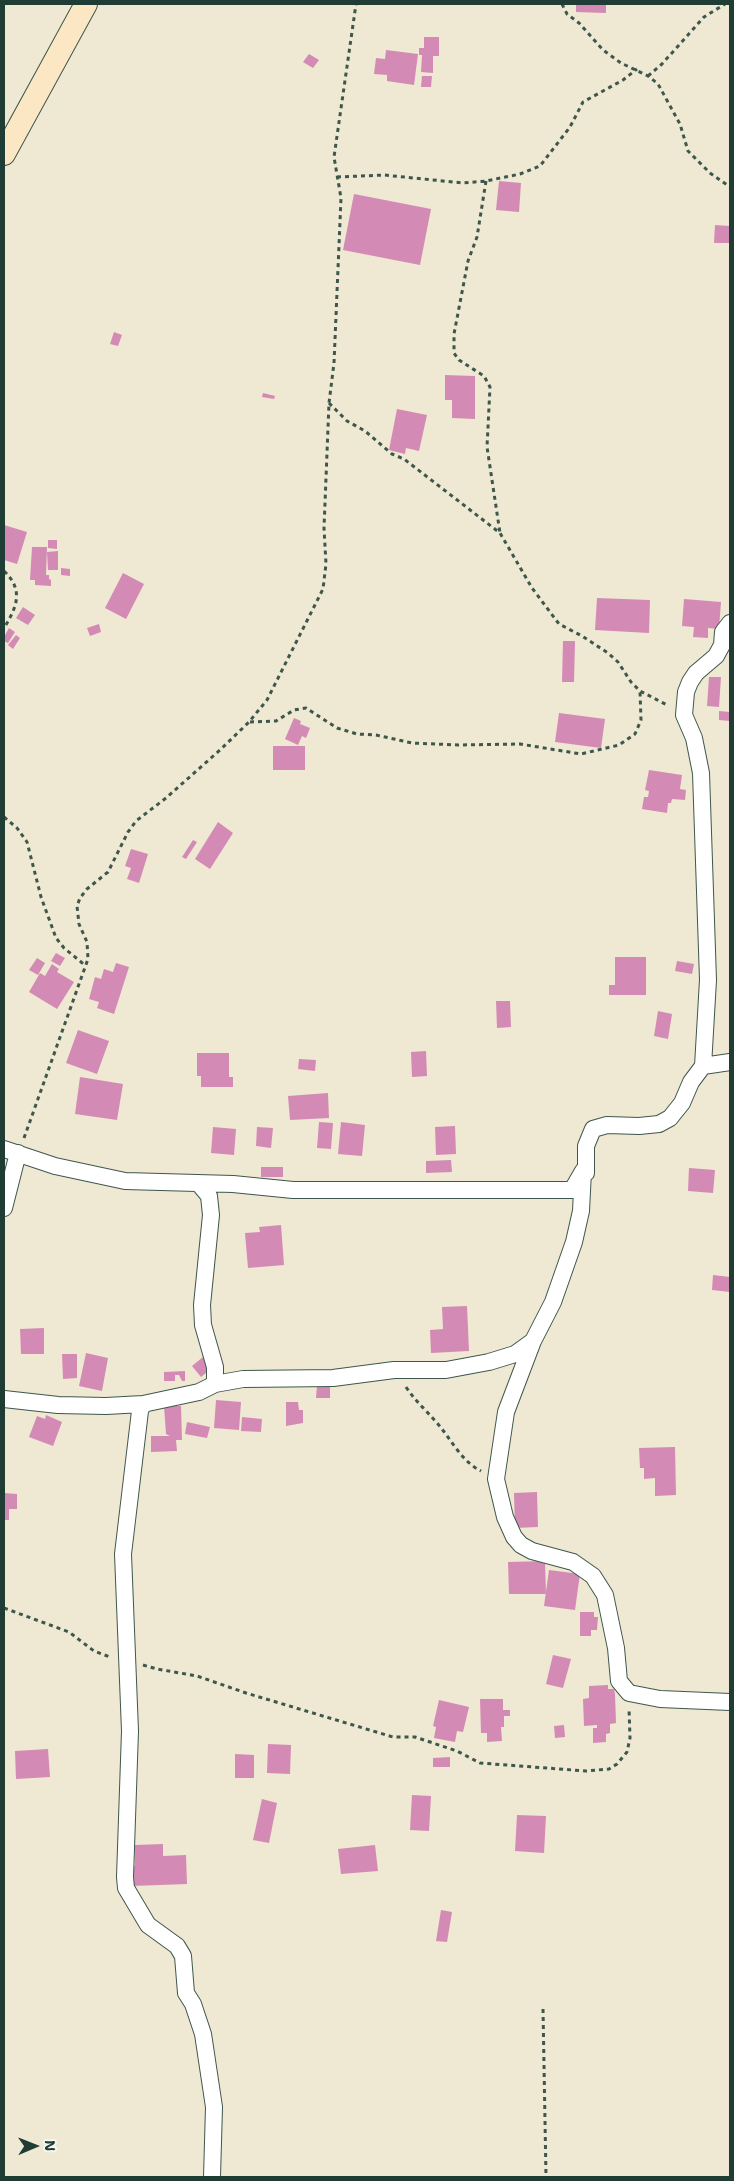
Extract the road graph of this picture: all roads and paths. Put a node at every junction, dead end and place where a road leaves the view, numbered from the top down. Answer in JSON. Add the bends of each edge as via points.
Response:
{"nodes":[{"id":1,"x":86,"y":4,"type":"edge"},
{"id":2,"x":356,"y":4,"type":"edge"},
{"id":3,"x":562,"y":4,"type":"edge"},
{"id":4,"x":725,"y":4,"type":"edge"},
{"id":5,"x":637,"y":70,"type":"junction"},
{"id":6,"x":648,"y":76,"type":"junction"},
{"id":7,"x":4,"y":154,"type":"edge"},
{"id":8,"x":337,"y":177,"type":"junction"},
{"id":9,"x":486,"y":181,"type":"junction"},
{"id":10,"x":730,"y":187,"type":"edge"},
{"id":11,"x":329,"y":402,"type":"junction"},
{"id":12,"x":500,"y":533,"type":"junction"},
{"id":13,"x":4,"y":571,"type":"edge"},
{"id":14,"x":730,"y":623,"type":"edge"},
{"id":15,"x":4,"y":628,"type":"edge"},
{"id":16,"x":640,"y":691,"type":"junction"},
{"id":17,"x":684,"y":716,"type":"junction"},
{"id":18,"x":249,"y":722,"type":"junction"},
{"id":19,"x":4,"y":817,"type":"edge"},
{"id":20,"x":86,"y":966,"type":"junction"},
{"id":21,"x":730,"y":1062,"type":"edge"},
{"id":22,"x":703,"y":1066,"type":"junction"},
{"id":23,"x":11,"y":1151,"type":"edge"},
{"id":24,"x":583,"y":1171,"type":"junction"},
{"id":25,"x":200,"y":1184,"type":"junction"},
{"id":26,"x":4,"y":1208,"type":"edge"},
{"id":27,"x":534,"y":1341,"type":"junction"},
{"id":28,"x":394,"y":1370,"type":"junction"},
{"id":29,"x":215,"y":1384,"type":"junction"},
{"id":30,"x":4,"y":1399,"type":"edge"},
{"id":31,"x":143,"y":1404,"type":"junction"},
{"id":32,"x":496,"y":1479,"type":"junction"},
{"id":33,"x":4,"y":1608,"type":"edge"},
{"id":34,"x":128,"y":1663,"type":"junction"},
{"id":35,"x":629,"y":1693,"type":"junction"},
{"id":36,"x":730,"y":1702,"type":"edge"},
{"id":37,"x":543,"y":2009,"type":"dead end"},
{"id":38,"x":212,"y":2177,"type":"edge"},
{"id":39,"x":546,"y":2177,"type":"edge"}],
"edges":[{"from":1,"to":7,"type":"main road"},
{"from":2,"to":8,"type":"path","via":[[334,157]]},
{"from":3,"to":5,"type":"path","via":[[567,14],[603,50]]},
{"from":4,"to":6,"type":"path","via":[[704,17]]},
{"from":5,"to":6,"type":"path"},
{"from":5,"to":9,"type":"path","via":[[583,102],[570,127],[540,166]]},
{"from":6,"to":10,"type":"path","via":[[658,84],[680,124],[688,151],[710,174]]},
{"from":8,"to":9,"type":"path","via":[[384,175],[463,183]]},
{"from":8,"to":11,"type":"path","via":[[340,198],[334,363]]},
{"from":9,"to":12,"type":"path","via":[[477,237],[468,261],[454,334],[454,353],[459,360],[484,376],[490,387],[487,447]]},
{"from":11,"to":12,"type":"path","via":[[347,421],[404,459]]},
{"from":11,"to":18,"type":"path","via":[[323,589],[267,700]]},
{"from":12,"to":16,"type":"path","via":[[532,588],[559,624],[608,653]]},
{"from":13,"to":15,"type":"path","via":[[14,581],[17,596]]},
{"from":14,"to":17,"type":"street","via":[[723,632],[722,645],[716,656],[690,682]]},
{"from":16,"to":17,"type":"path"},
{"from":16,"to":18,"type":"path","via":[[641,720],[635,734],[619,745],[581,754],[520,744],[412,744],[337,728],[306,708],[294,710],[276,721]]},
{"from":17,"to":22,"type":"street","via":[[694,738],[702,773],[708,971]]},
{"from":18,"to":20,"type":"path","via":[[136,821],[108,872],[80,898],[77,906],[86,942]]},
{"from":19,"to":20,"type":"path","via":[[27,842],[41,897],[56,938]]},
{"from":20,"to":23,"type":"path"},
{"from":21,"to":22,"type":"street"},
{"from":22,"to":24,"type":"street","via":[[670,1118],[659,1124],[607,1125],[592,1129],[586,1146],[586,1173]]},
{"from":23,"to":25,"type":"street","via":[[55,1166],[125,1181]]},
{"from":23,"to":26,"type":"street"},
{"from":24,"to":25,"type":"street","via":[[572,1190],[293,1190]]},
{"from":24,"to":27,"type":"street","via":[[581,1211],[574,1242],[553,1302]]},
{"from":25,"to":29,"type":"street","via":[[210,1196],[202,1325],[215,1367]]},
{"from":27,"to":28,"type":"street","via":[[515,1354],[489,1362],[446,1370]]},
{"from":27,"to":32,"type":"street","via":[[506,1412]]},
{"from":28,"to":29,"type":"street","via":[[333,1378],[243,1378]]},
{"from":28,"to":32,"type":"path","via":[[418,1404],[474,1468]]},
{"from":29,"to":31,"type":"street","via":[[199,1392]]},
{"from":30,"to":31,"type":"street","via":[[58,1405]]},
{"from":31,"to":34,"type":"street","via":[[123,1554]]},
{"from":32,"to":35,"type":"street","via":[[505,1517],[520,1545],[573,1562],[593,1576],[605,1595],[619,1681]]},
{"from":33,"to":34,"type":"path","via":[[69,1632],[94,1651]]},
{"from":34,"to":35,"type":"path","via":[[197,1676],[393,1737],[416,1738],[457,1751],[480,1763],[586,1771],[609,1769],[627,1752],[630,1738]]},
{"from":34,"to":38,"type":"street","via":[[130,1731],[126,1888],[148,1925],[177,1946],[183,1956],[186,1993],[203,2034],[214,2107]]},
{"from":35,"to":36,"type":"street","via":[[660,1699]]},
{"from":37,"to":39,"type":"path"}]}
